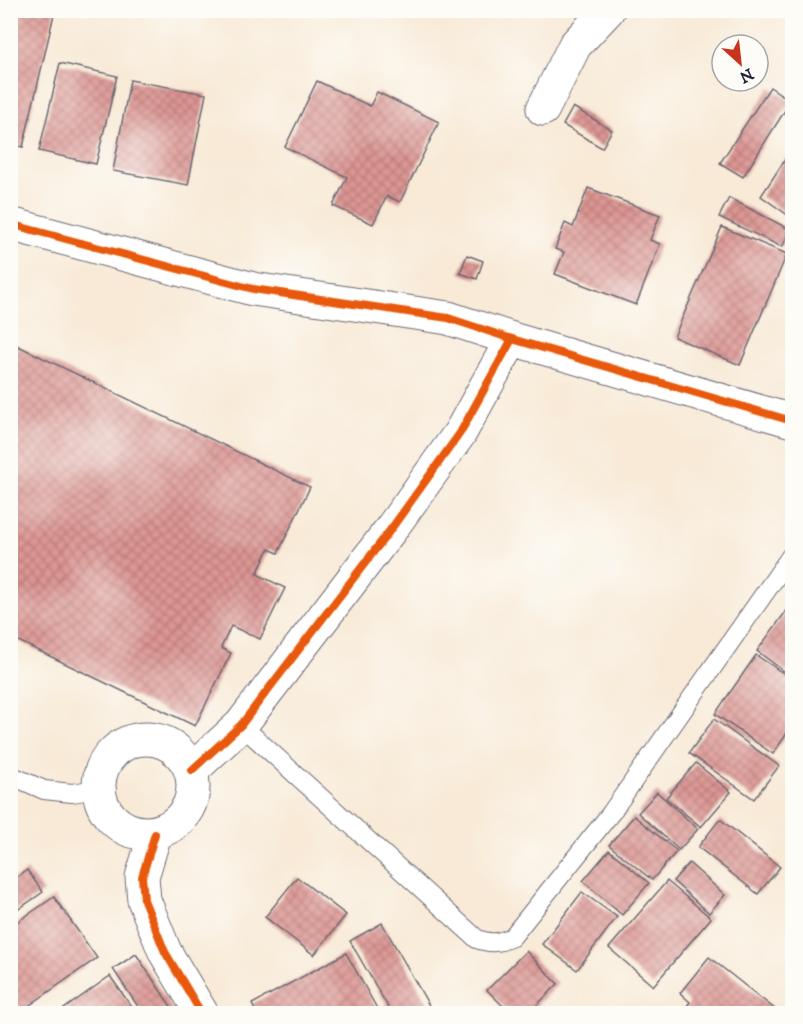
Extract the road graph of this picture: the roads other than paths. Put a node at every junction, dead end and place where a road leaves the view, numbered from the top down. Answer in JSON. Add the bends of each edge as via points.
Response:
{"nodes":[{"id":1,"x":608,"y":10,"type":"edge"},
{"id":2,"x":543,"y":109,"type":"dead end"},
{"id":3,"x":10,"y":224,"type":"edge"},
{"id":4,"x":512,"y":339,"type":"junction"},
{"id":5,"x":792,"y":421,"type":"edge"},
{"id":6,"x":792,"y":554,"type":"edge"},
{"id":7,"x":241,"y":725,"type":"junction"},
{"id":8,"x":192,"y":770,"type":"junction"},
{"id":9,"x":10,"y":775,"type":"edge"},
{"id":10,"x":97,"y":789,"type":"junction"},
{"id":11,"x":155,"y":834,"type":"junction"},
{"id":12,"x":202,"y":1014,"type":"edge"}],
"edges":[{"from":1,"to":2,"type":"street","via":[[575,45]]},
{"from":3,"to":4,"type":"street","via":[[253,289],[448,318]]},
{"from":4,"to":5,"type":"street"},
{"from":4,"to":7,"type":"street","via":[[460,433]]},
{"from":6,"to":7,"type":"lane","via":[[611,813],[512,937],[502,942],[477,939]]},
{"from":7,"to":8,"type":"street"},
{"from":8,"to":10,"type":"street","via":[[176,748],[150,738],[123,743],[104,762]]},
{"from":8,"to":11,"type":"street","via":[[194,797],[179,821]]},
{"from":9,"to":10,"type":"lane","via":[[44,790],[72,793]]},
{"from":10,"to":11,"type":"street","via":[[106,815],[128,832]]},
{"from":11,"to":12,"type":"street","via":[[142,877],[144,900],[165,952]]}]}
